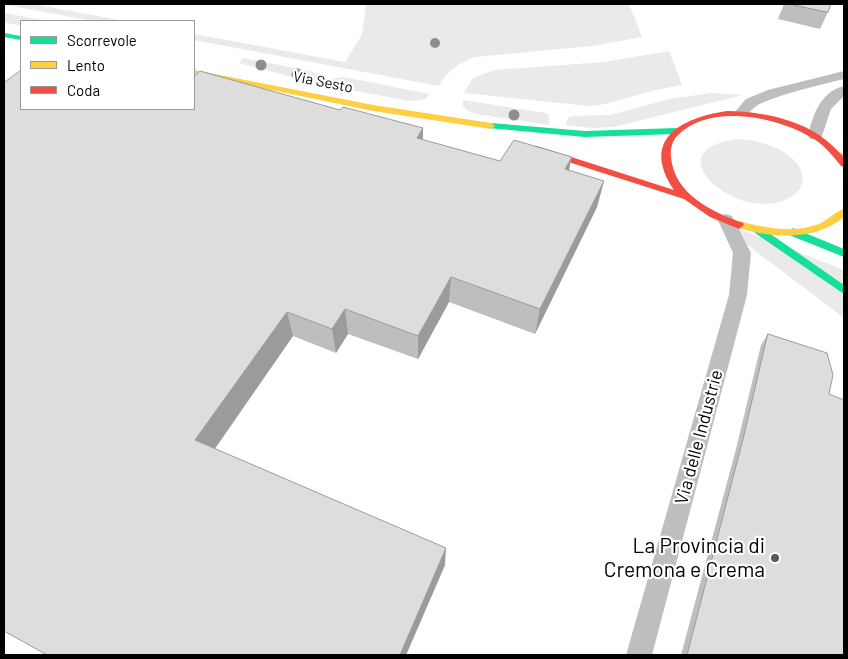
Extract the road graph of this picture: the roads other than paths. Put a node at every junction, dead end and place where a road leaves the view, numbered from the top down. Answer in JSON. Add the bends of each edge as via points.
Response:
{"nodes":[{"id":1,"x":4,"y":35,"type":"edge"},
{"id":2,"x":20,"y":38,"type":"edge"},
{"id":3,"x":195,"y":72,"type":"edge"},
{"id":4,"x":844,"y":75,"type":"edge"},
{"id":5,"x":844,"y":90,"type":"edge"},
{"id":6,"x":741,"y":113,"type":"junction"},
{"id":7,"x":447,"y":120,"type":"junction"},
{"id":8,"x":676,"y":131,"type":"junction"},
{"id":9,"x":815,"y":136,"type":"junction"},
{"id":10,"x":505,"y":139,"type":"dead end"},
{"id":11,"x":524,"y":145,"type":"edge"},
{"id":12,"x":843,"y":159,"type":"edge"},
{"id":13,"x":687,"y":197,"type":"junction"},
{"id":14,"x":844,"y":212,"type":"edge"},
{"id":15,"x":726,"y":220,"type":"junction"},
{"id":16,"x":758,"y":230,"type":"junction"},
{"id":17,"x":793,"y":232,"type":"junction"},
{"id":18,"x":844,"y":253,"type":"edge"},
{"id":19,"x":844,"y":290,"type":"edge"},
{"id":20,"x":639,"y":655,"type":"edge"}],
"edges":[{"from":1,"to":2,"type":"street"},
{"from":3,"to":7,"type":"street","name":"Via Sesto"},
{"from":4,"to":6,"type":"lane","via":[[773,93],[751,102]]},
{"from":5,"to":9,"type":"lane","via":[[831,96],[822,109]]},
{"from":6,"to":8,"type":"street","name":"Via Sesto","via":[[715,114],[693,120]]},
{"from":6,"to":9,"type":"street","name":"Via Sesto","via":[[766,116]]},
{"from":7,"to":8,"type":"street","name":"Via Sesto","via":[[555,133]]},
{"from":7,"to":10,"type":"street","name":"Via Sesto"},
{"from":8,"to":13,"type":"street","via":[[667,145],[666,162],[672,180]]},
{"from":9,"to":12,"type":"street","name":"Via Sesto"},
{"from":11,"to":13,"type":"street"},
{"from":13,"to":15,"type":"street"},
{"from":14,"to":17,"type":"street","via":[[822,227]]},
{"from":15,"to":16,"type":"street"},
{"from":15,"to":20,"type":"lane","name":"Via delle Industrie","via":[[742,253],[738,295]]},
{"from":16,"to":17,"type":"street"},
{"from":16,"to":19,"type":"street"},
{"from":17,"to":18,"type":"street"}]}
